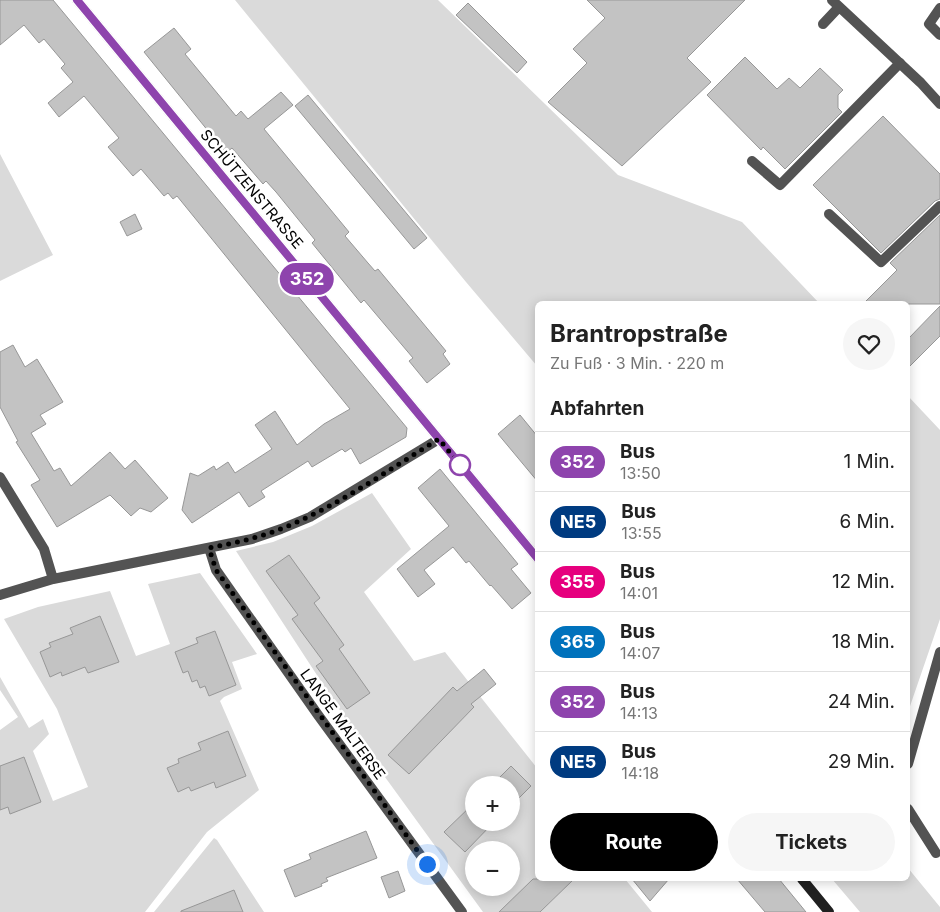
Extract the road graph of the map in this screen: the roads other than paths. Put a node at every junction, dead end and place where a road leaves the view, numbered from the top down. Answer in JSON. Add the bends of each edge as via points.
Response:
{"nodes":[{"id":1,"x":77,"y":0,"type":"edge"},
{"id":2,"x":836,"y":3,"type":"edge"},
{"id":3,"x":940,"y":8,"type":"edge"},
{"id":4,"x":823,"y":24,"type":"dead end"},
{"id":5,"x":940,"y":34,"type":"edge"},
{"id":6,"x":900,"y":63,"type":"junction"},
{"id":7,"x":940,"y":104,"type":"edge"},
{"id":8,"x":752,"y":161,"type":"dead end"},
{"id":9,"x":940,"y":206,"type":"edge"},
{"id":10,"x":829,"y":214,"type":"dead end"},
{"id":11,"x":439,"y":439,"type":"junction"},
{"id":12,"x":0,"y":476,"type":"edge"},
{"id":13,"x":209,"y":548,"type":"junction"},
{"id":14,"x":535,"y":555,"type":"edge"},
{"id":15,"x":53,"y":579,"type":"junction"},
{"id":16,"x":0,"y":595,"type":"edge"},
{"id":17,"x":940,"y":652,"type":"edge"},
{"id":18,"x":910,"y":757,"type":"edge"},
{"id":19,"x":910,"y":812,"type":"edge"},
{"id":20,"x":936,"y":853,"type":"dead end"},
{"id":21,"x":804,"y":881,"type":"edge"},
{"id":22,"x":462,"y":912,"type":"edge"},
{"id":23,"x":829,"y":912,"type":"edge"}],
"edges":[{"from":1,"to":11,"type":"street","name":"SCHÜTZENSTRASSE"},
{"from":2,"to":4,"type":"street"},
{"from":2,"to":6,"type":"street"},
{"from":3,"to":5,"type":"street","via":[[929,24]]},
{"from":6,"to":7,"type":"street"},
{"from":6,"to":8,"type":"street","via":[[780,185]]},
{"from":9,"to":10,"type":"street","via":[[881,262]]},
{"from":11,"to":13,"type":"street","via":[[310,516],[252,539]]},
{"from":11,"to":14,"type":"street","name":"SCHÜTZENSTRASSE"},
{"from":12,"to":15,"type":"street","via":[[44,549]]},
{"from":13,"to":15,"type":"street"},
{"from":13,"to":22,"type":"street","name":"LANGE MALTERSE","via":[[216,570]]},
{"from":15,"to":16,"type":"street"},
{"from":17,"to":18,"type":"street"},
{"from":19,"to":20,"type":"street"},
{"from":21,"to":23,"type":"street"}]}
